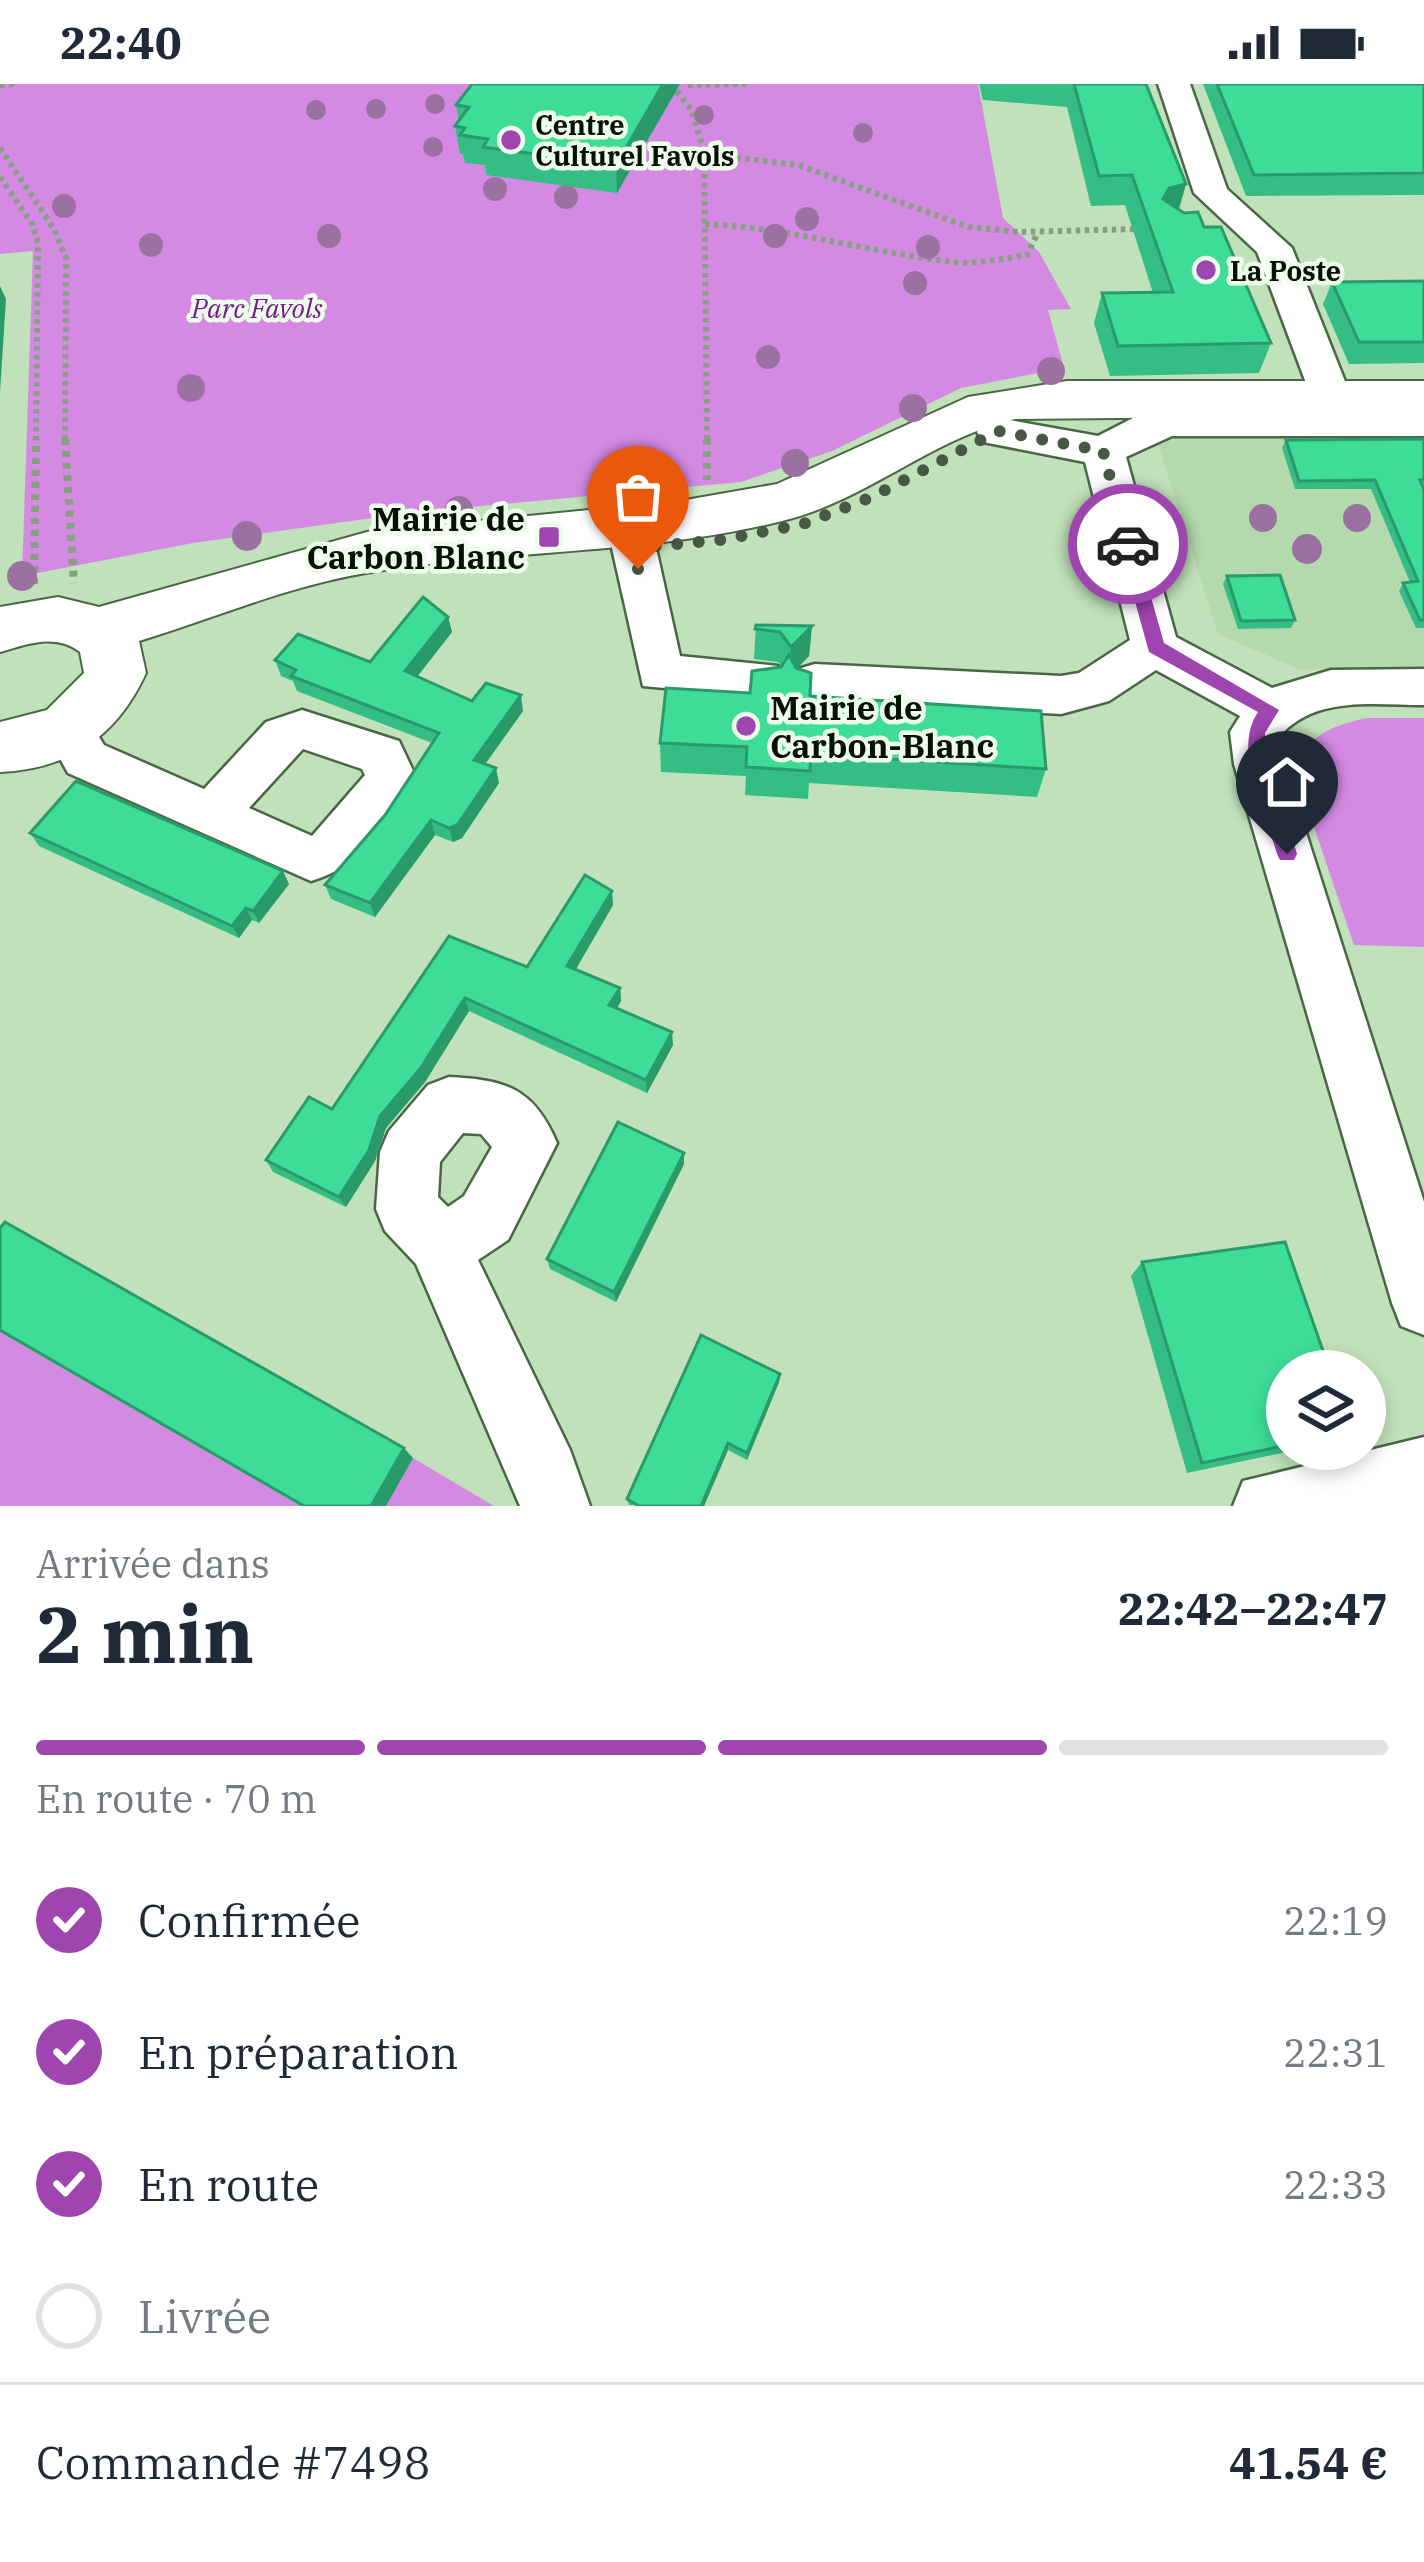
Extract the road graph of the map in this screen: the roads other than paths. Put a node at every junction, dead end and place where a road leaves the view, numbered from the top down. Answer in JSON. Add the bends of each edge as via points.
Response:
{"nodes":[{"id":1,"x":1174,"y":84,"type":"edge"},
{"id":2,"x":1244,"y":222,"type":"junction"},
{"id":3,"x":1177,"y":228,"type":"edge"},
{"id":4,"x":1332,"y":398,"type":"junction"},
{"id":5,"x":1424,"y":398,"type":"edge"},
{"id":6,"x":1144,"y":400,"type":"junction"},
{"id":7,"x":1424,"y":423,"type":"edge"},
{"id":8,"x":998,"y":431,"type":"junction"},
{"id":9,"x":1103,"y":451,"type":"junction"},
{"id":10,"x":634,"y":548,"type":"junction"},
{"id":11,"x":61,"y":628,"type":"edge"},
{"id":12,"x":1156,"y":647,"type":"junction"},
{"id":13,"x":761,"y":680,"type":"edge"},
{"id":14,"x":815,"y":682,"type":"edge"},
{"id":15,"x":1424,"y":687,"type":"edge"},
{"id":16,"x":1270,"y":710,"type":"junction"},
{"id":17,"x":69,"y":730,"type":"junction"},
{"id":18,"x":0,"y":747,"type":"edge"},
{"id":19,"x":212,"y":814,"type":"dead end"},
{"id":20,"x":443,"y":1247,"type":"dead end"},
{"id":21,"x":1424,"y":1303,"type":"edge"},
{"id":22,"x":1424,"y":1472,"type":"edge"},
{"id":23,"x":555,"y":1506,"type":"edge"},
{"id":24,"x":1268,"y":1506,"type":"edge"}],
"edges":[{"from":1,"to":2,"type":"street","via":[[1211,194]]},
{"from":2,"to":3,"type":"street"},
{"from":2,"to":4,"type":"street","via":[[1274,248]]},
{"from":4,"to":5,"type":"street"},
{"from":4,"to":6,"type":"street"},
{"from":6,"to":8,"type":"street"},
{"from":6,"to":11,"type":"street","via":[[1088,395],[1008,403],[786,501],[367,552]]},
{"from":7,"to":9,"type":"street","via":[[1172,423]]},
{"from":8,"to":9,"type":"street"},
{"from":8,"to":10,"type":"street","via":[[803,524]]},
{"from":9,"to":12,"type":"street"},
{"from":10,"to":11,"type":"street","via":[[372,568],[214,608],[156,639]]},
{"from":10,"to":13,"type":"street","via":[[660,673]]},
{"from":11,"to":17,"type":"street","via":[[92,712]]},
{"from":12,"to":14,"type":"street","via":[[1092,688],[1060,694]]},
{"from":12,"to":16,"type":"street"},
{"from":15,"to":16,"type":"street","via":[[1313,692]]},
{"from":16,"to":21,"type":"street","via":[[1255,732],[1259,764]]},
{"from":17,"to":18,"type":"street"},
{"from":17,"to":19,"type":"street","via":[[86,759]]},
{"from":20,"to":23,"type":"street"},
{"from":22,"to":24,"type":"street"}]}
